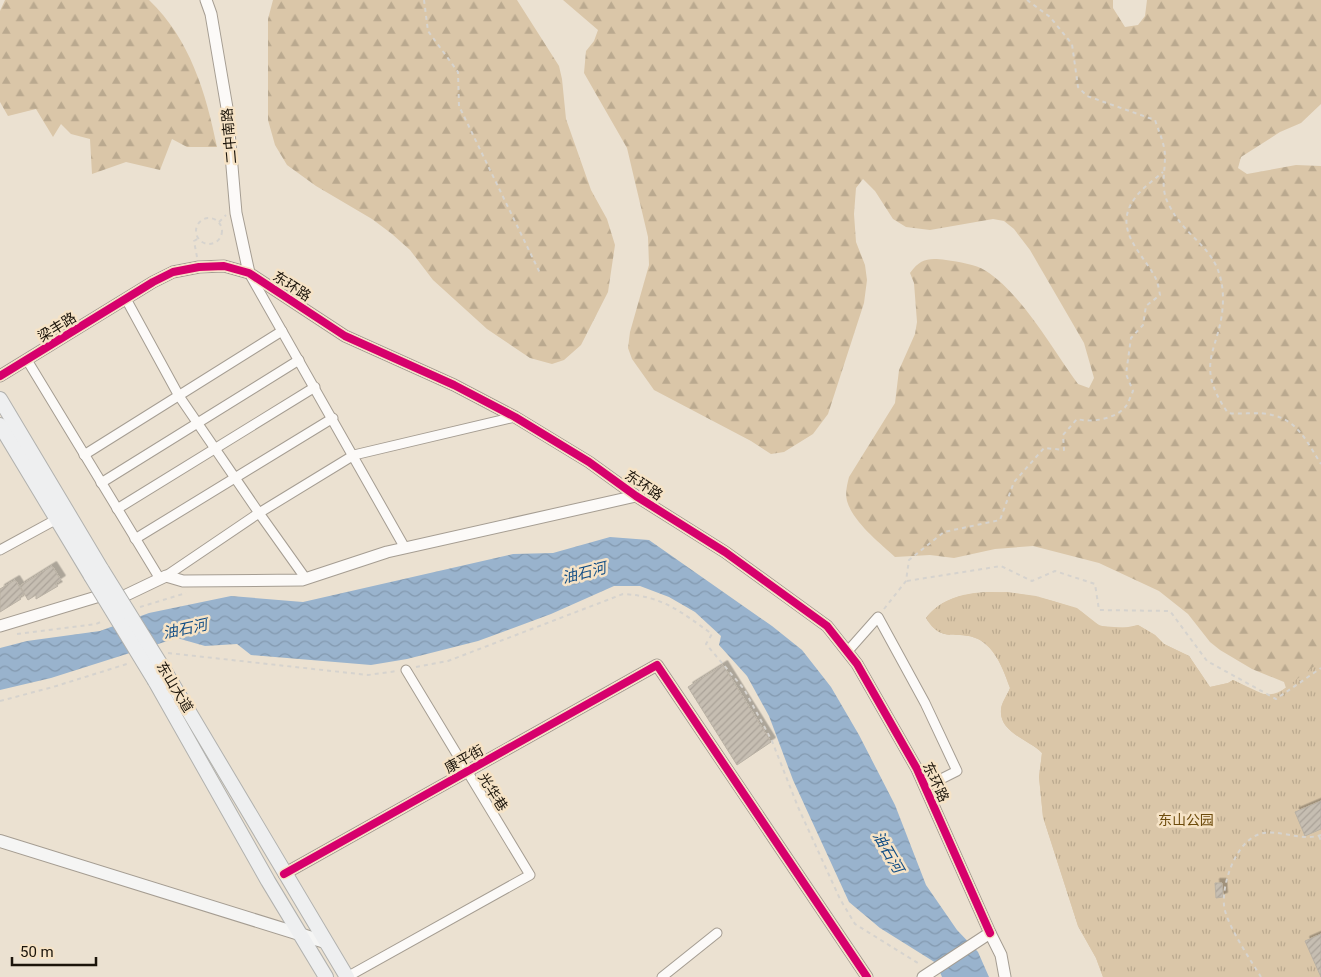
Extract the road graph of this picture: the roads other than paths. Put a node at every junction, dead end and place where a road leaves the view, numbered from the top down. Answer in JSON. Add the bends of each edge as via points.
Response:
{"nodes":[{"id":1,"x":206,"y":0,"type":"edge"},
{"id":2,"x":249,"y":273,"type":"junction"},
{"id":3,"x":126,"y":299,"type":"junction"},
{"id":4,"x":282,"y":331,"type":"junction"},
{"id":5,"x":27,"y":360,"type":"junction"},
{"id":6,"x":299,"y":360,"type":"junction"},
{"id":7,"x":0,"y":376,"type":"edge"},
{"id":8,"x":315,"y":388,"type":"junction"},
{"id":9,"x":179,"y":396,"type":"junction"},
{"id":10,"x":0,"y":400,"type":"edge"},
{"id":11,"x":516,"y":417,"type":"junction"},
{"id":12,"x":333,"y":418,"type":"junction"},
{"id":13,"x":197,"y":424,"type":"junction"},
{"id":14,"x":0,"y":426,"type":"edge"},
{"id":15,"x":215,"y":449,"type":"junction"},
{"id":16,"x":84,"y":455,"type":"junction"},
{"id":17,"x":354,"y":455,"type":"junction"},
{"id":18,"x":235,"y":478,"type":"junction"},
{"id":19,"x":101,"y":483,"type":"junction"},
{"id":20,"x":636,"y":496,"type":"junction"},
{"id":21,"x":117,"y":510,"type":"junction"},
{"id":22,"x":259,"y":513,"type":"junction"},
{"id":23,"x":57,"y":519,"type":"junction"},
{"id":24,"x":135,"y":539,"type":"junction"},
{"id":25,"x":405,"y":548,"type":"junction"},
{"id":26,"x":0,"y":550,"type":"edge"},
{"id":27,"x":97,"y":573,"type":"junction"},
{"id":28,"x":163,"y":578,"type":"junction"},
{"id":29,"x":306,"y":579,"type":"junction"},
{"id":30,"x":103,"y":596,"type":"junction"},
{"id":31,"x":120,"y":598,"type":"junction"},
{"id":32,"x":0,"y":626,"type":"edge"},
{"id":33,"x":847,"y":652,"type":"junction"},
{"id":34,"x":406,"y":670,"type":"dead end"},
{"id":35,"x":161,"y":677,"type":"junction"},
{"id":36,"x":466,"y":772,"type":"junction"},
{"id":37,"x":925,"y":787,"type":"junction"},
{"id":38,"x":0,"y":841,"type":"edge"},
{"id":39,"x":284,"y":874,"type":"junction"},
{"id":40,"x":717,"y":933,"type":"dead end"},
{"id":41,"x":990,"y":933,"type":"junction"},
{"id":42,"x":300,"y":934,"type":"junction"},
{"id":43,"x":325,"y":942,"type":"junction"},
{"id":44,"x":927,"y":974,"type":"edge"},
{"id":45,"x":326,"y":977,"type":"edge"},
{"id":46,"x":347,"y":977,"type":"edge"},
{"id":47,"x":662,"y":977,"type":"edge"},
{"id":48,"x":867,"y":977,"type":"edge"},
{"id":49,"x":1005,"y":977,"type":"edge"}],
"edges":[{"from":1,"to":2,"type":"street","name":"二中南路","via":[[227,108],[236,213]]},
{"from":2,"to":3,"type":"street","name":"东环路","via":[[224,266],[173,272]]},
{"from":2,"to":4,"type":"street"},
{"from":2,"to":11,"type":"street","name":"东环路","via":[[345,336]]},
{"from":3,"to":5,"type":"street","name":"梁丰路"},
{"from":3,"to":9,"type":"street"},
{"from":4,"to":6,"type":"street"},
{"from":4,"to":9,"type":"street"},
{"from":5,"to":7,"type":"street","name":"梁丰路"},
{"from":5,"to":16,"type":"street"},
{"from":6,"to":8,"type":"street"},
{"from":6,"to":13,"type":"street"},
{"from":8,"to":12,"type":"street"},
{"from":8,"to":15,"type":"street"},
{"from":9,"to":13,"type":"street"},
{"from":9,"to":16,"type":"street"},
{"from":10,"to":27,"type":"main road","name":"东山大道"},
{"from":11,"to":17,"type":"street"},
{"from":11,"to":20,"type":"street","name":"东环路","via":[[589,462]]},
{"from":12,"to":17,"type":"street"},
{"from":12,"to":18,"type":"street"},
{"from":13,"to":15,"type":"street"},
{"from":13,"to":19,"type":"street"},
{"from":14,"to":23,"type":"main road","name":"东山大道"},
{"from":15,"to":18,"type":"street"},
{"from":15,"to":21,"type":"street"},
{"from":16,"to":19,"type":"street"},
{"from":17,"to":22,"type":"street"},
{"from":17,"to":25,"type":"street"},
{"from":18,"to":22,"type":"street"},
{"from":18,"to":24,"type":"street"},
{"from":19,"to":21,"type":"street"},
{"from":20,"to":25,"type":"street"},
{"from":20,"to":33,"type":"street","name":"东环路","via":[[725,552],[827,626]]},
{"from":21,"to":24,"type":"street"},
{"from":22,"to":28,"type":"street"},
{"from":22,"to":29,"type":"street"},
{"from":23,"to":26,"type":"street"},
{"from":23,"to":27,"type":"main road","name":"东山大道"},
{"from":24,"to":28,"type":"street"},
{"from":25,"to":29,"type":"street"},
{"from":27,"to":30,"type":"main road","name":"东山大道","bridge":true},
{"from":27,"to":31,"type":"main road","name":"东山大道","bridge":true},
{"from":28,"to":29,"type":"street","via":[[183,581]]},
{"from":28,"to":31,"type":"street"},
{"from":30,"to":32,"type":"street"},
{"from":30,"to":35,"type":"main road","name":"东山大道","bridge":true,"via":[[142,659]]},
{"from":31,"to":35,"type":"main road","name":"东山大道","bridge":true},
{"from":33,"to":37,"type":"street","name":"东环路"},
{"from":33,"to":37,"type":"street","via":[[878,617],[925,703],[957,771]]},
{"from":34,"to":36,"type":"street","name":"光华巷"},
{"from":35,"to":39,"type":"main road","name":"东山大道"},
{"from":35,"to":42,"type":"main road","name":"东山大道"},
{"from":36,"to":39,"type":"street","name":"康平街"},
{"from":36,"to":46,"type":"street","name":"光华巷","via":[[530,875]]},
{"from":36,"to":48,"type":"street","name":"康平街","via":[[657,665]]},
{"from":37,"to":41,"type":"street","name":"东环路"},
{"from":38,"to":42,"type":"main road"},
{"from":39,"to":43,"type":"main road","name":"东山大道"},
{"from":40,"to":47,"type":"street"},
{"from":41,"to":44,"type":"street"},
{"from":41,"to":49,"type":"street","name":"东环路","via":[[1001,955]]},
{"from":42,"to":43,"type":"main road"},
{"from":42,"to":45,"type":"main road","name":"东山大道"},
{"from":43,"to":46,"type":"main road","name":"东山大道"}]}
